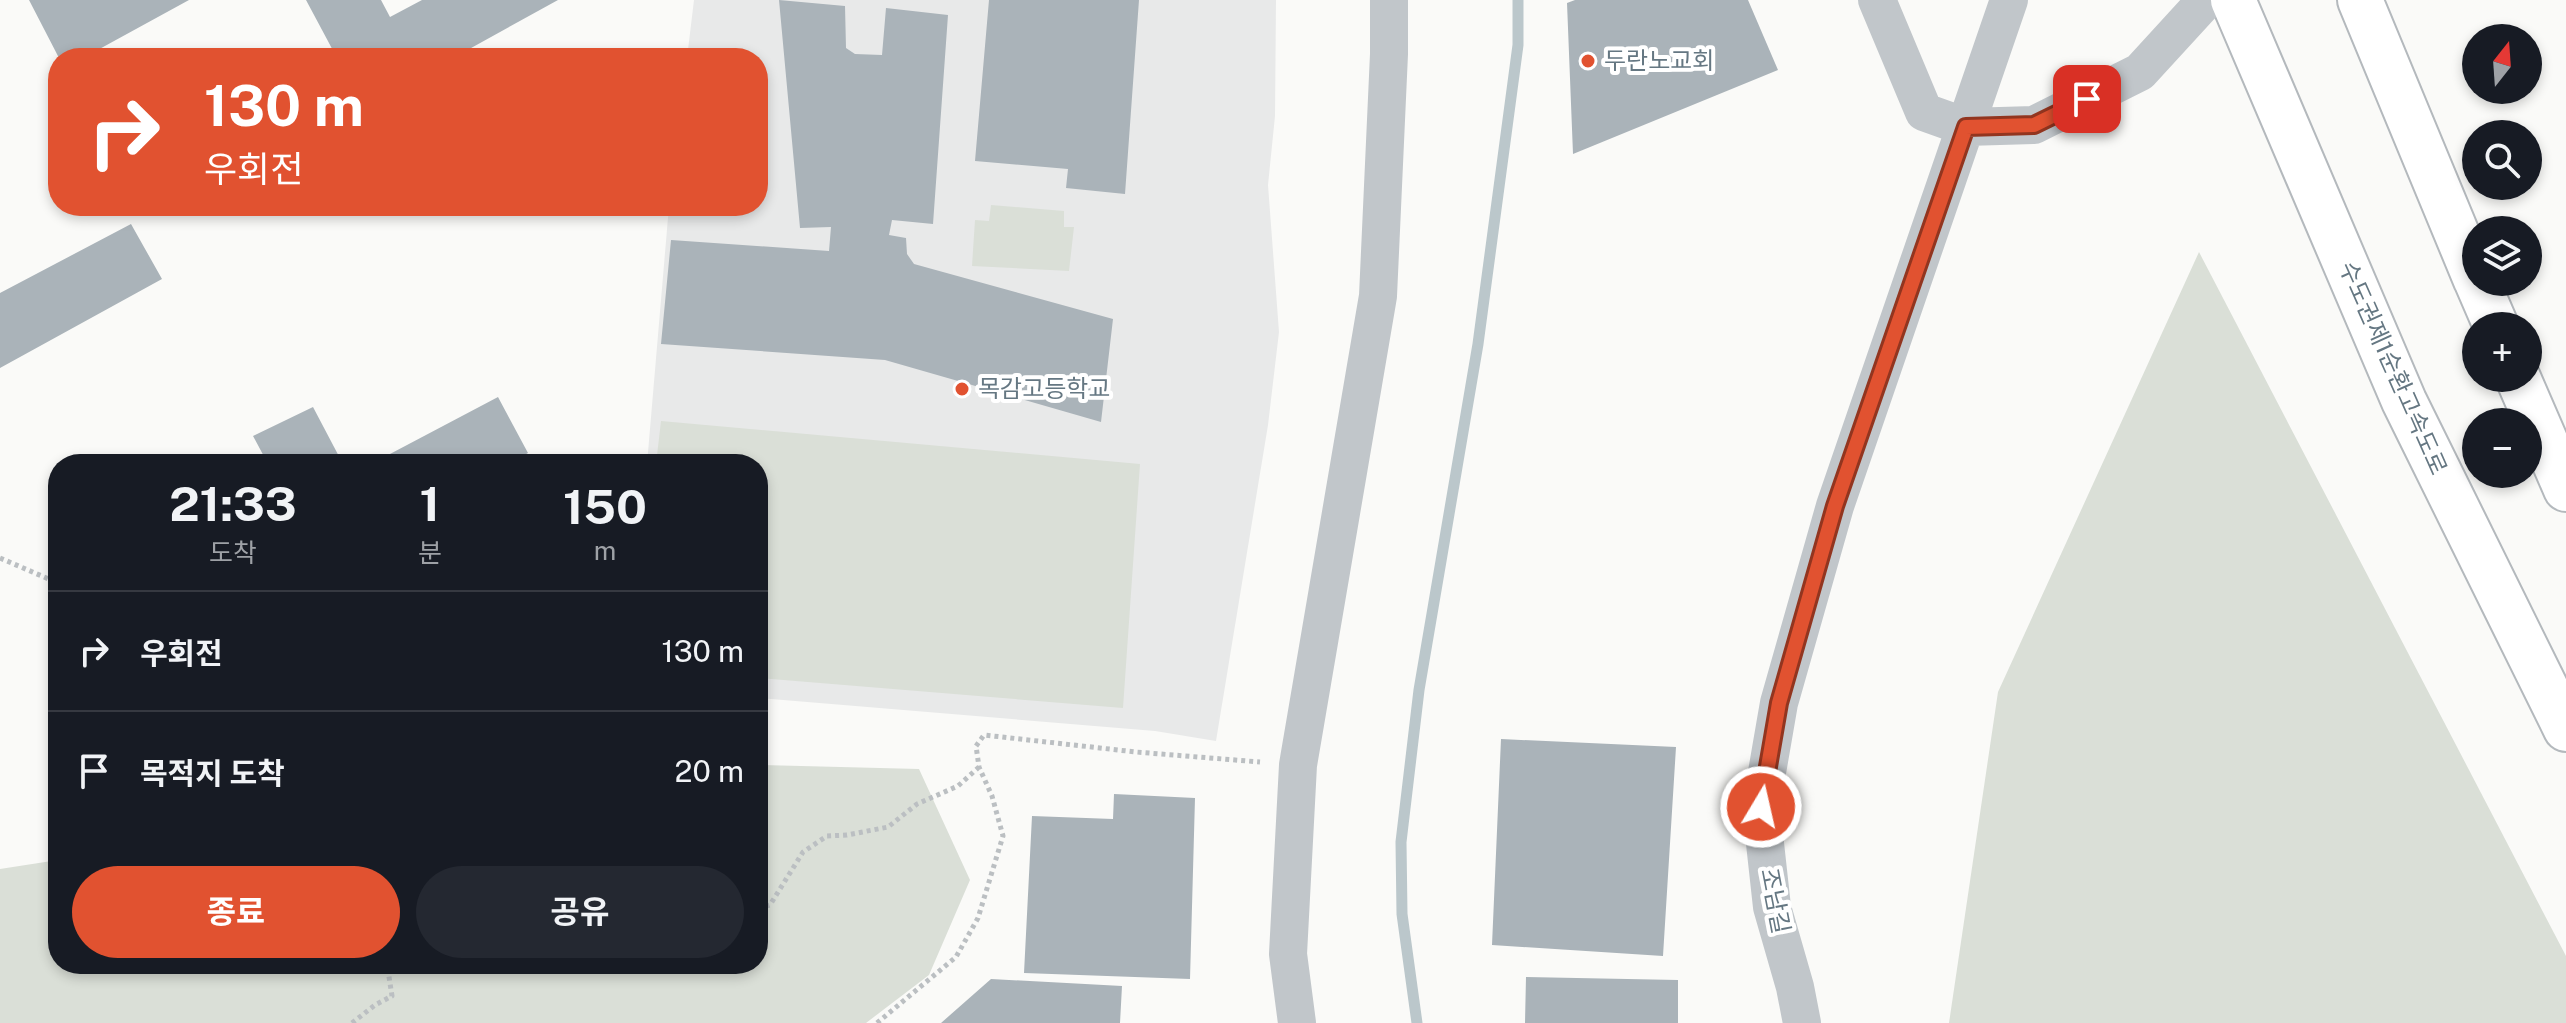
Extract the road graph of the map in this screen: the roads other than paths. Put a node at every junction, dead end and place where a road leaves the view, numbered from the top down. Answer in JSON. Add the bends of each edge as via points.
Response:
{"nodes":[{"id":1,"x":1389,"y":0,"type":"edge"},
{"id":2,"x":1877,"y":0,"type":"edge"},
{"id":3,"x":2009,"y":0,"type":"edge"},
{"id":4,"x":2206,"y":0,"type":"edge"},
{"id":5,"x":2233,"y":0,"type":"edge"},
{"id":6,"x":2360,"y":0,"type":"edge"},
{"id":7,"x":1966,"y":127,"type":"junction"},
{"id":8,"x":2462,"y":246,"type":"edge"},
{"id":9,"x":2524,"y":392,"type":"edge"},
{"id":10,"x":2566,"y":489,"type":"edge"},
{"id":11,"x":2566,"y":729,"type":"edge"},
{"id":12,"x":1297,"y":1023,"type":"edge"},
{"id":13,"x":1802,"y":1023,"type":"edge"}],
"edges":[{"from":1,"to":12,"type":"street","via":[[1378,296],[1298,765],[1288,954]]},
{"from":2,"to":7,"type":"street","via":[[1924,112]]},
{"from":3,"to":7,"type":"street","name":"조남길"},
{"from":4,"to":7,"type":"street","via":[[2140,72],[2034,125]]},
{"from":5,"to":11,"type":"highway","name":"수도권제1순환고속도로","via":[[2404,401]]},
{"from":6,"to":8,"type":"highway"},
{"from":7,"to":13,"type":"street","name":"조남길","via":[[1835,506],[1779,703],[1761,807],[1772,907]]},
{"from":9,"to":10,"type":"highway"}]}
